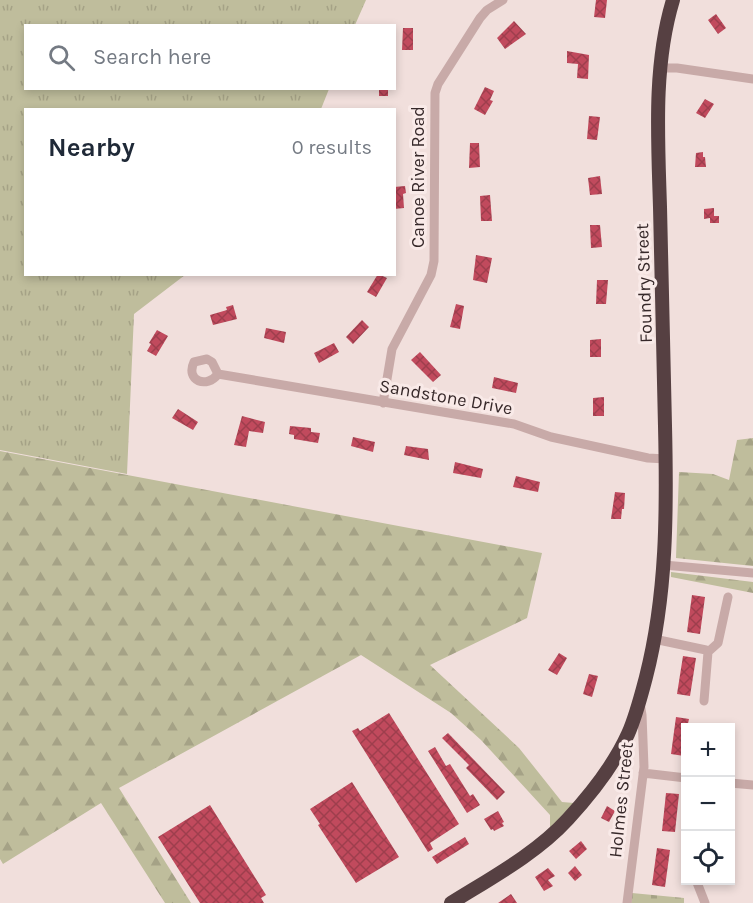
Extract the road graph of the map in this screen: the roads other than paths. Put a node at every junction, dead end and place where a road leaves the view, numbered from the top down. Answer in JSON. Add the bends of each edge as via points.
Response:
{"nodes":[{"id":1,"x":503,"y":0,"type":"edge"},
{"id":2,"x":674,"y":0,"type":"edge"},
{"id":3,"x":662,"y":68,"type":"junction"},
{"id":4,"x":753,"y":79,"type":"edge"},
{"id":5,"x":218,"y":374,"type":"dead end"},
{"id":6,"x":383,"y":403,"type":"junction"},
{"id":7,"x":666,"y":459,"type":"junction"},
{"id":8,"x":664,"y":565,"type":"junction"},
{"id":9,"x":753,"y":573,"type":"edge"},
{"id":10,"x":728,"y":597,"type":"dead end"},
{"id":11,"x":654,"y":639,"type":"junction"},
{"id":12,"x":708,"y":652,"type":"junction"},
{"id":13,"x":639,"y":702,"type":"junction"},
{"id":14,"x":704,"y":702,"type":"dead end"},
{"id":15,"x":644,"y":773,"type":"junction"},
{"id":16,"x":681,"y":777,"type":"edge"},
{"id":17,"x":735,"y":783,"type":"edge"},
{"id":18,"x":753,"y":785,"type":"edge"},
{"id":19,"x":698,"y":885,"type":"edge"},
{"id":20,"x":451,"y":903,"type":"edge"},
{"id":21,"x":627,"y":903,"type":"edge"},
{"id":22,"x":705,"y":903,"type":"edge"}],
"edges":[{"from":1,"to":6,"type":"street","name":"Canoe River Road","via":[[480,18],[435,93],[434,261],[431,275],[392,349]]},
{"from":2,"to":3,"type":"highway","name":"Foundry Street"},
{"from":3,"to":4,"type":"street"},
{"from":3,"to":7,"type":"highway","name":"Foundry Street","via":[[658,137]]},
{"from":5,"to":6,"type":"street","name":"Sandstone Drive"},
{"from":6,"to":7,"type":"street","name":"Sandstone Drive","via":[[514,424],[551,437],[648,459]]},
{"from":7,"to":8,"type":"highway","name":"Foundry Street"},
{"from":8,"to":9,"type":"street"},
{"from":8,"to":11,"type":"highway","name":"Foundry Street"},
{"from":10,"to":12,"type":"street","via":[[718,643]]},
{"from":11,"to":12,"type":"street"},
{"from":11,"to":13,"type":"highway","name":"Foundry Street"},
{"from":12,"to":14,"type":"street"},
{"from":13,"to":15,"type":"street","name":"Holmes Street"},
{"from":13,"to":20,"type":"highway","name":"Foundry Street","via":[[613,761],[566,821],[532,850]]},
{"from":15,"to":16,"type":"street"},
{"from":15,"to":21,"type":"street","name":"Holmes Street"},
{"from":17,"to":18,"type":"street"},
{"from":19,"to":22,"type":"street"}]}
